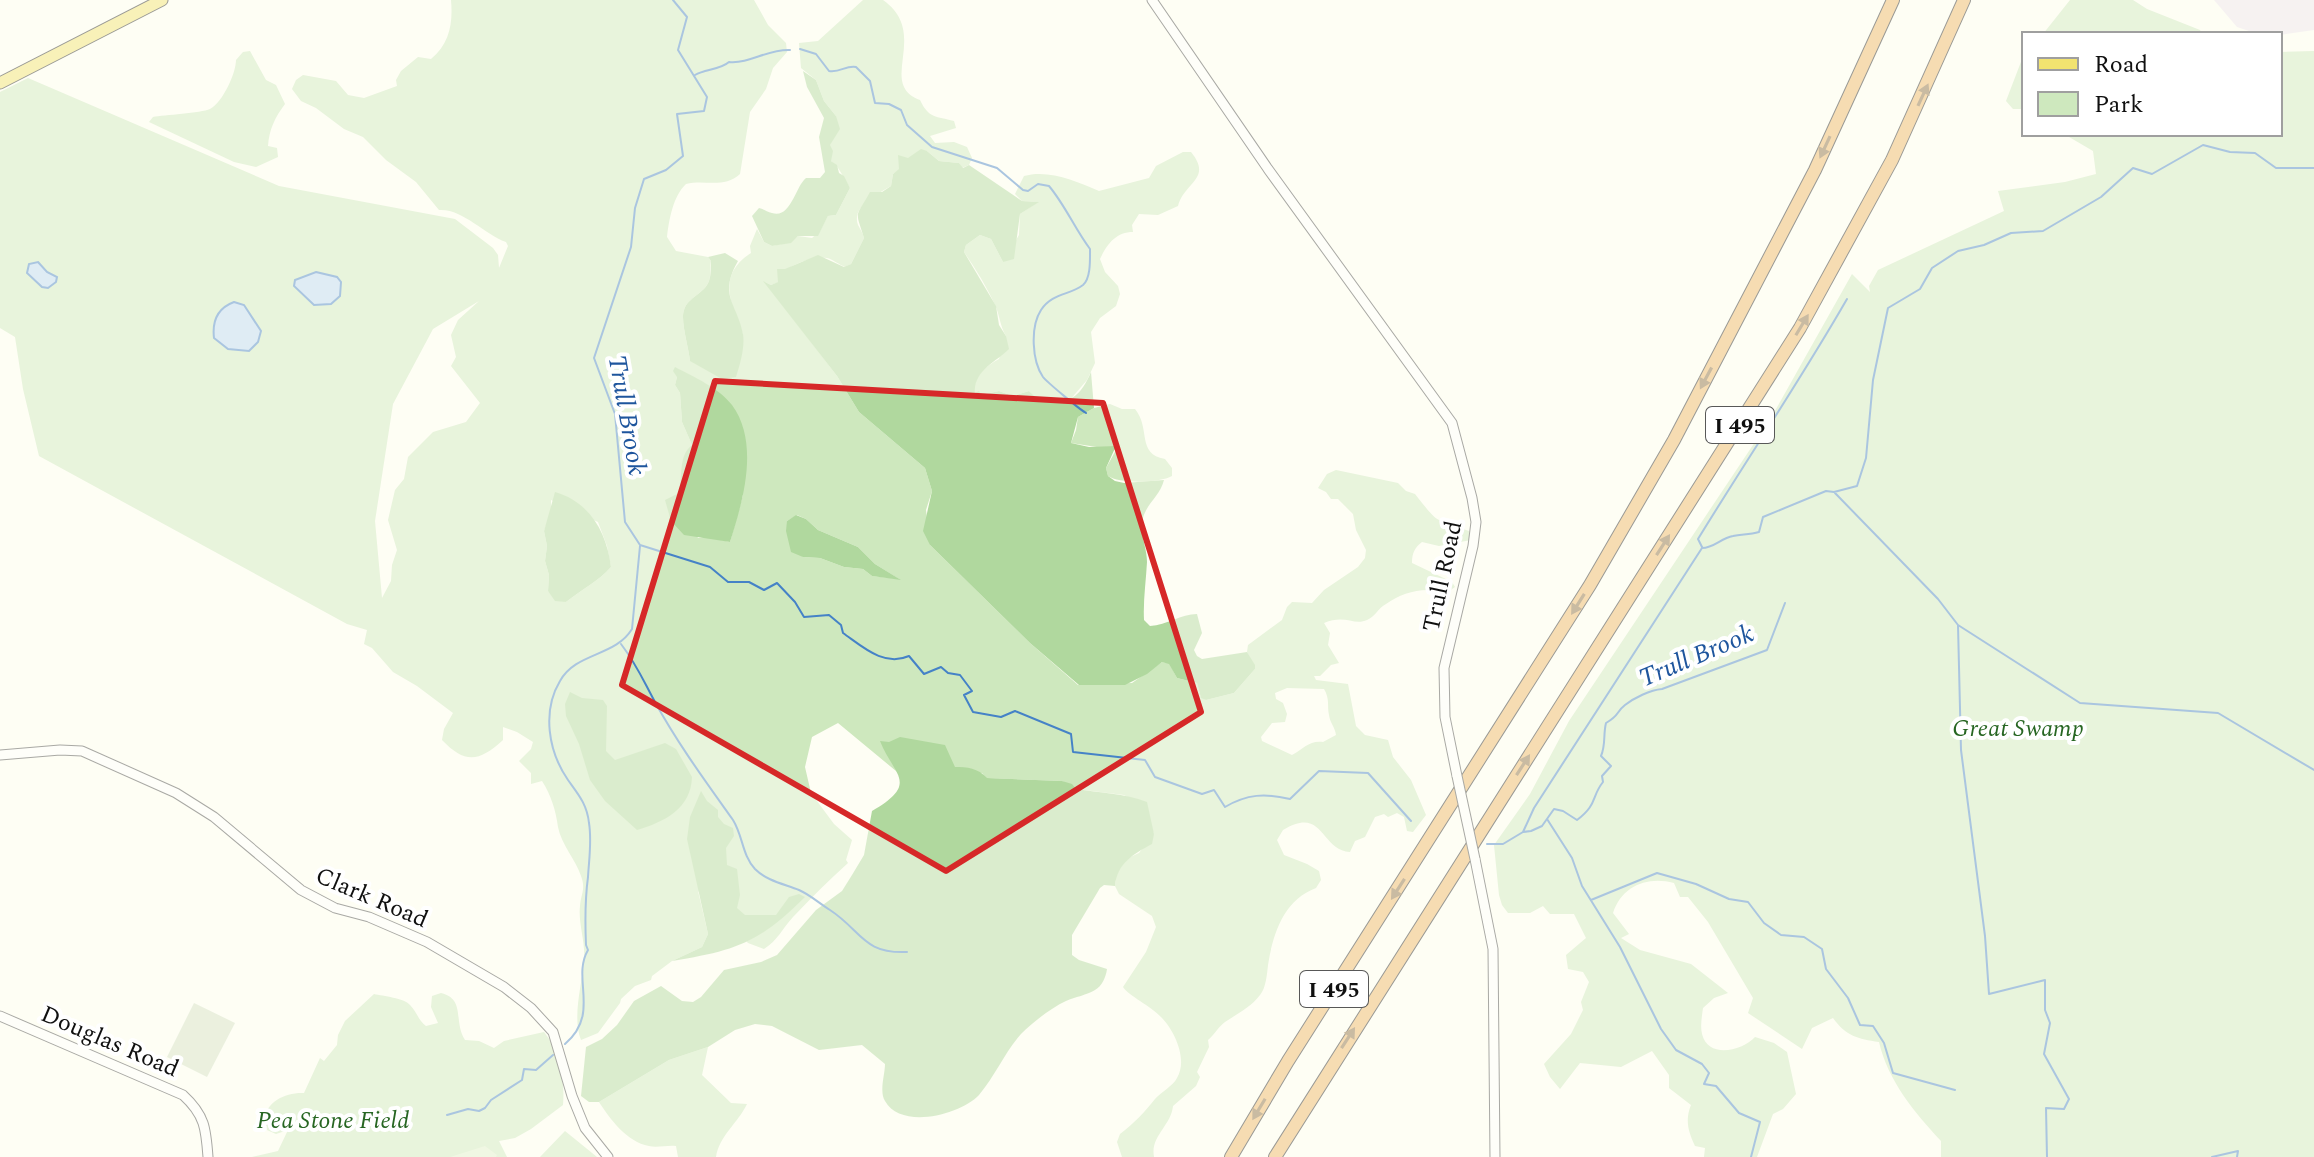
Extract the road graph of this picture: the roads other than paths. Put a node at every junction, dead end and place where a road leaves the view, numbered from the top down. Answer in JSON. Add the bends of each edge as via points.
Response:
{"nodes":[{"id":1,"x":162,"y":0,"type":"edge"},
{"id":2,"x":1152,"y":0,"type":"edge"},
{"id":3,"x":1893,"y":0,"type":"edge"},
{"id":4,"x":1964,"y":0,"type":"edge"},
{"id":5,"x":0,"y":83,"type":"edge"},
{"id":6,"x":0,"y":755,"type":"edge"},
{"id":7,"x":0,"y":1016,"type":"edge"},
{"id":8,"x":1276,"y":1155,"type":"edge"},
{"id":9,"x":208,"y":1157,"type":"edge"},
{"id":10,"x":608,"y":1157,"type":"edge"},
{"id":11,"x":1231,"y":1157,"type":"edge"},
{"id":12,"x":1495,"y":1157,"type":"edge"}],
"edges":[{"from":1,"to":5,"type":"main road"},
{"from":2,"to":12,"type":"street","name":"Trull Road","bridge":true,"via":[[1452,423],[1476,522],[1444,668],[1445,717],[1493,949]]},
{"from":3,"to":11,"type":"highway","number":"I 495","one_way":true,"via":[[1815,170],[1653,476]]},
{"from":8,"to":4,"type":"highway","number":"I 495","one_way":true,"via":[[1800,328],[1892,160]]},
{"from":6,"to":10,"type":"street","name":"Clark Road","via":[[82,751],[176,793],[214,817],[301,890],[427,942],[504,987],[553,1032],[585,1128]]},
{"from":7,"to":9,"type":"street","name":"Douglas Road","via":[[183,1095],[199,1111]]}]}
